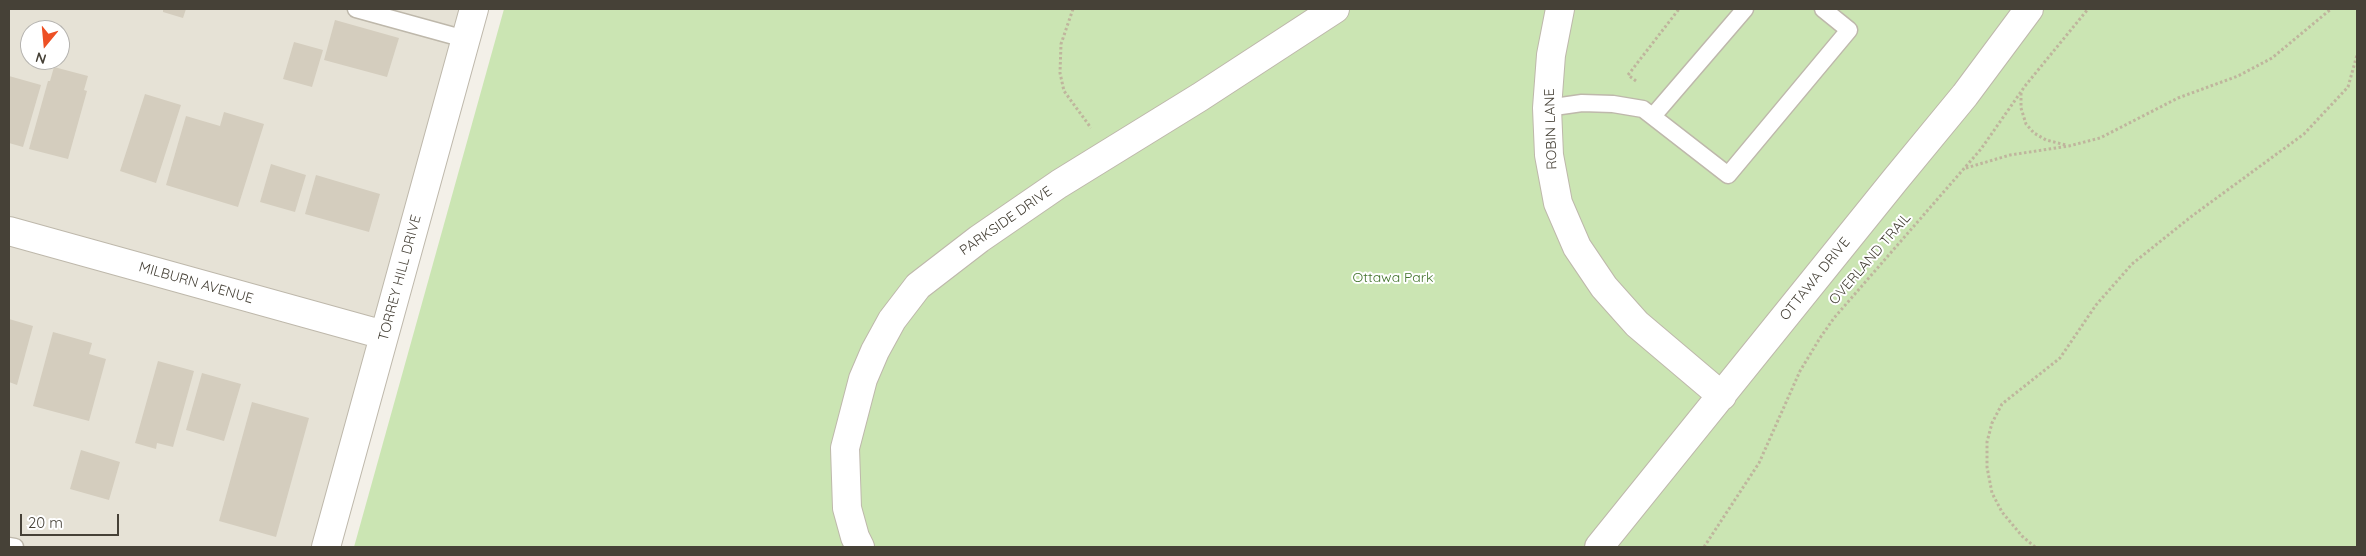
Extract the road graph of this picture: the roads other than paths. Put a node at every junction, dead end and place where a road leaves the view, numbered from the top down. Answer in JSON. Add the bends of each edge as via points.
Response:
{"nodes":[{"id":1,"x":356,"y":9,"type":"edge"},
{"id":2,"x":474,"y":9,"type":"edge"},
{"id":3,"x":1335,"y":9,"type":"edge"},
{"id":4,"x":1560,"y":9,"type":"edge"},
{"id":5,"x":1745,"y":9,"type":"edge"},
{"id":6,"x":1823,"y":9,"type":"edge"},
{"id":7,"x":2029,"y":9,"type":"edge"},
{"id":8,"x":465,"y":39,"type":"junction"},
{"id":9,"x":1547,"y":108,"type":"junction"},
{"id":10,"x":1658,"y":110,"type":"junction"},
{"id":11,"x":9,"y":231,"type":"edge"},
{"id":12,"x":384,"y":335,"type":"junction"},
{"id":13,"x":1722,"y":396,"type":"junction"},
{"id":14,"x":9,"y":546,"type":"edge"},
{"id":15,"x":15,"y":547,"type":"edge"},
{"id":16,"x":326,"y":547,"type":"edge"},
{"id":17,"x":860,"y":547,"type":"edge"},
{"id":18,"x":1599,"y":547,"type":"edge"}],
"edges":[{"from":1,"to":8,"type":"lane"},
{"from":2,"to":8,"type":"street","name":"TORREY HILL DRIVE"},
{"from":3,"to":17,"type":"street","name":"PARKSIDE DRIVE","via":[[1059,184],[918,286],[892,320],[875,351],[863,379],[845,448],[847,508]]},
{"from":4,"to":9,"type":"street","name":"ROBIN LANE","via":[[1551,55]]},
{"from":5,"to":10,"type":"lane"},
{"from":6,"to":10,"type":"lane","via":[[1849,30],[1728,175]]},
{"from":7,"to":13,"type":"street","name":"OTTAWA DRIVE","via":[[1966,96]]},
{"from":8,"to":12,"type":"street","name":"TORREY HILL DRIVE"},
{"from":9,"to":10,"type":"lane","via":[[1582,103]]},
{"from":9,"to":13,"type":"street","name":"ROBIN LANE","via":[[1549,155],[1558,203],[1577,247],[1604,287],[1637,324]]},
{"from":11,"to":12,"type":"street","name":"MILBURN AVENUE"},
{"from":12,"to":16,"type":"street","name":"TORREY HILL DRIVE"},
{"from":13,"to":18,"type":"street","name":"OTTAWA DRIVE"},
{"from":14,"to":15,"type":"lane"}]}
